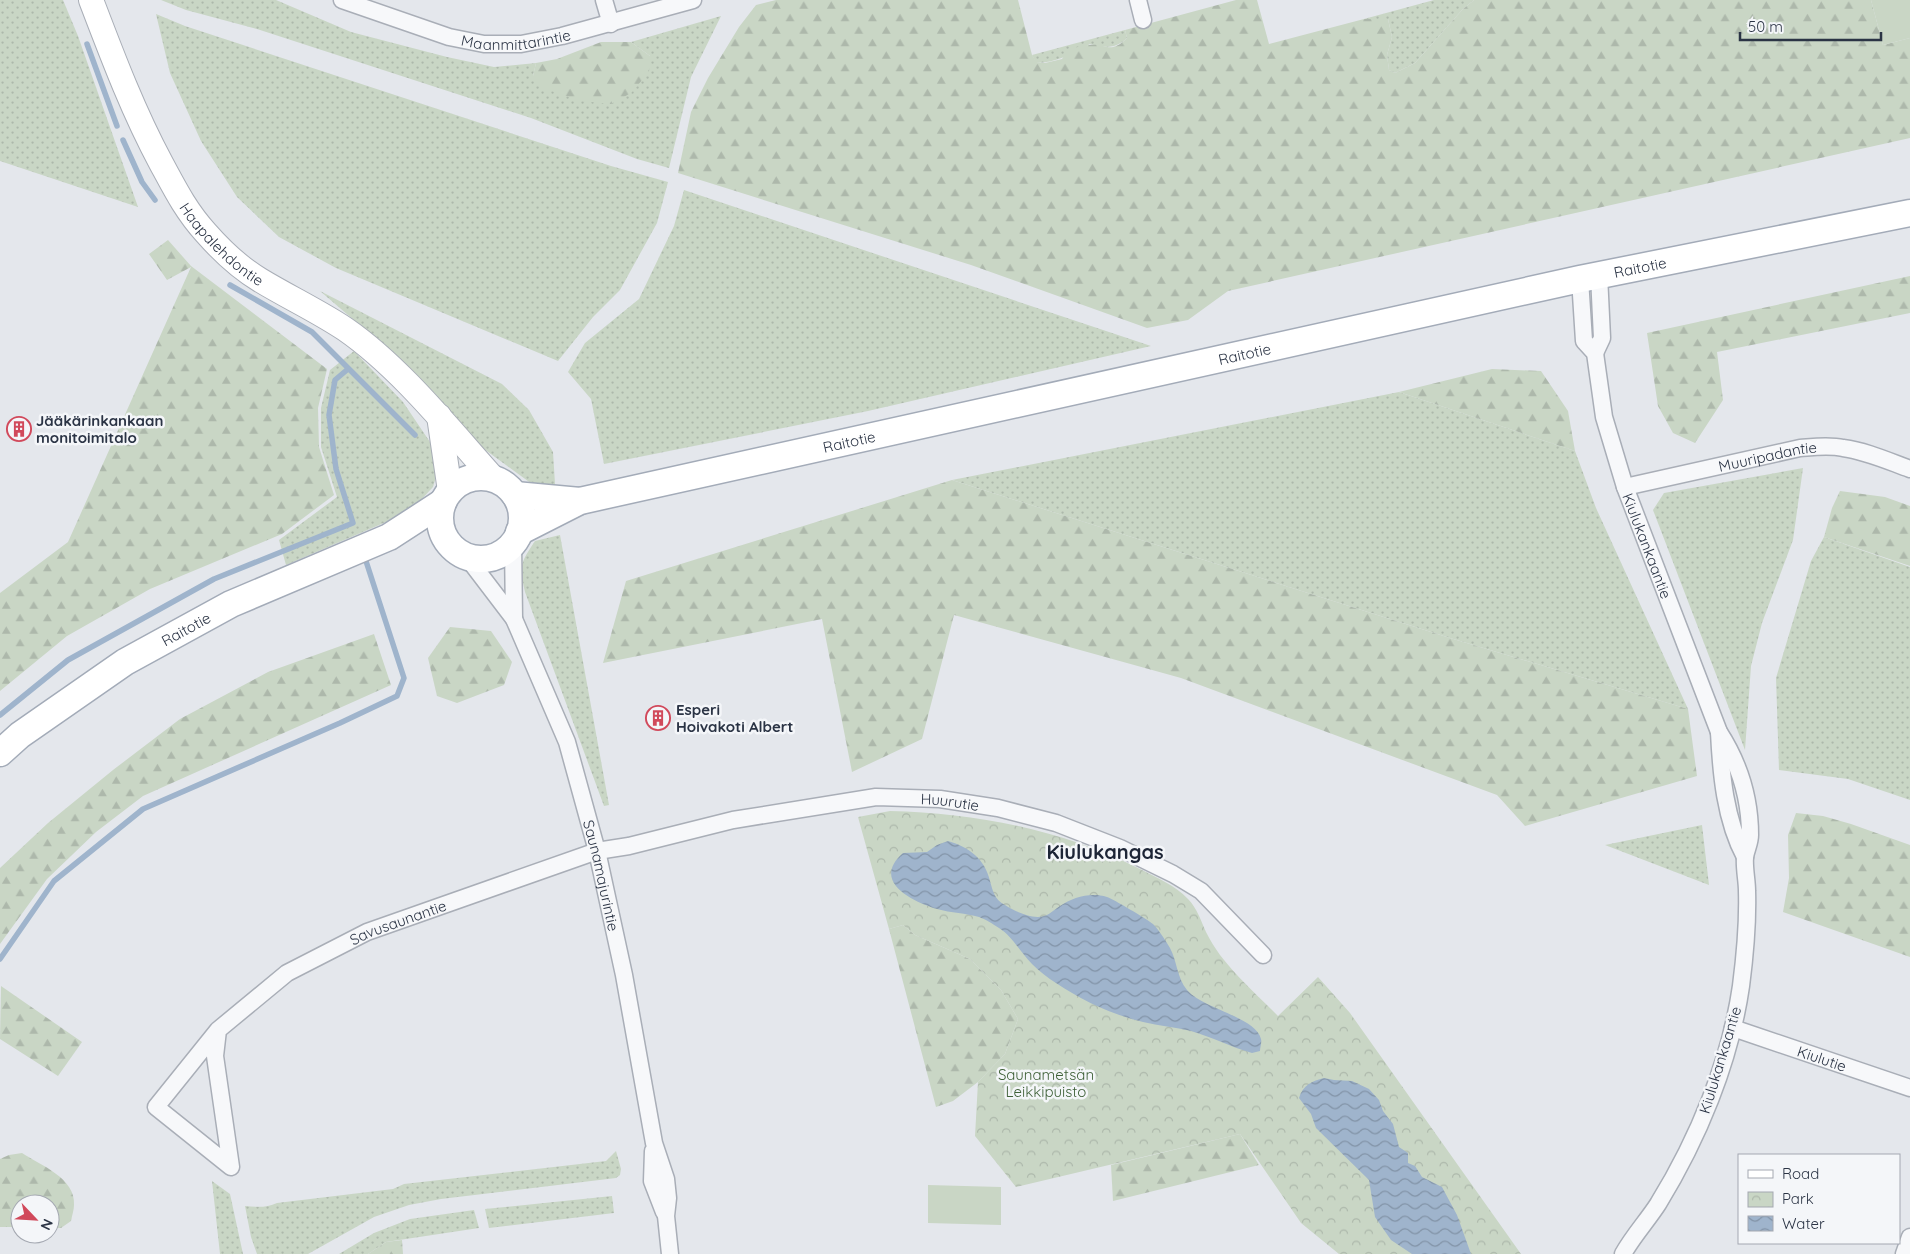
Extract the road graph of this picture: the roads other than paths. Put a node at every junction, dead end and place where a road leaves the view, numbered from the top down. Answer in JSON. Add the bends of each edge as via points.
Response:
{"nodes":[{"id":1,"x":91,"y":0,"type":"edge"},
{"id":2,"x":342,"y":0,"type":"edge"},
{"id":3,"x":604,"y":0,"type":"edge"},
{"id":4,"x":693,"y":0,"type":"edge"},
{"id":5,"x":1138,"y":0,"type":"edge"},
{"id":6,"x":1143,"y":20,"type":"dead end"},
{"id":7,"x":611,"y":24,"type":"junction"},
{"id":8,"x":1910,"y":213,"type":"edge"},
{"id":9,"x":1589,"y":277,"type":"junction"},
{"id":10,"x":438,"y":416,"type":"junction"},
{"id":11,"x":1910,"y":469,"type":"edge"},
{"id":12,"x":494,"y":479,"type":"junction"},
{"id":13,"x":1625,"y":487,"type":"junction"},
{"id":14,"x":515,"y":495,"type":"junction"},
{"id":15,"x":446,"y":497,"type":"junction"},
{"id":16,"x":580,"y":501,"type":"junction"},
{"id":17,"x":389,"y":536,"type":"junction"},
{"id":18,"x":516,"y":537,"type":"junction"},
{"id":19,"x":446,"y":540,"type":"junction"},
{"id":20,"x":466,"y":556,"type":"junction"},
{"id":21,"x":514,"y":619,"type":"junction"},
{"id":22,"x":0,"y":752,"type":"edge"},
{"id":23,"x":597,"y":851,"type":"junction"},
{"id":24,"x":1263,"y":955,"type":"dead end"},
{"id":25,"x":1732,"y":1028,"type":"junction"},
{"id":26,"x":218,"y":1030,"type":"junction"},
{"id":27,"x":1910,"y":1088,"type":"edge"},
{"id":28,"x":1910,"y":1237,"type":"edge"},
{"id":29,"x":1626,"y":1249,"type":"edge"},
{"id":30,"x":670,"y":1254,"type":"edge"},
{"id":31,"x":1616,"y":1254,"type":"edge"},
{"id":32,"x":1904,"y":1254,"type":"edge"}],
"edges":[{"from":1,"to":10,"type":"street","name":"Haapalehdontie","via":[[152,147],[184,206],[206,234],[258,279],[345,329],[376,354]]},
{"from":2,"to":7,"type":"street","name":"Maanmittarintie","via":[[449,37],[484,44],[522,44]]},
{"from":3,"to":7,"type":"street"},
{"from":4,"to":7,"type":"street","name":"Maanmittarintie"},
{"from":5,"to":6,"type":"street"},
{"from":8,"to":9,"type":"main road","name":"Raitotie"},
{"from":9,"to":13,"type":"street","name":"Kiulukankaantie","via":[[1602,338],[1595,353],[1604,417]]},
{"from":9,"to":16,"type":"main road","name":"Raitotie"},
{"from":10,"to":12,"type":"street","name":"Haapalehdontie"},
{"from":10,"to":15,"type":"street"},
{"from":11,"to":13,"type":"street","name":"Muuripadantie","via":[[1842,447],[1800,448]]},
{"from":12,"to":14,"type":"main road"},
{"from":12,"to":15,"type":"main road","via":[[470,478],[459,483]]},
{"from":13,"to":25,"type":"street","name":"Kiulukankaantie","via":[[1719,732],[1742,776],[1750,838],[1745,857],[1746,938],[1741,987]]},
{"from":14,"to":16,"type":"main road","name":"Raitotie"},
{"from":14,"to":18,"type":"main road","via":[[521,513]]},
{"from":15,"to":17,"type":"main road","name":"Raitotie"},
{"from":15,"to":19,"type":"main road","via":[[440,515]]},
{"from":16,"to":18,"type":"main road","name":"Raitotie"},
{"from":17,"to":19,"type":"main road","name":"Raitotie"},
{"from":17,"to":22,"type":"main road","name":"Raitotie","via":[[231,604],[125,662]]},
{"from":18,"to":20,"type":"main road","name":"Raitotie","via":[[504,552],[492,558]]},
{"from":18,"to":21,"type":"street","name":"Saunamajurintie"},
{"from":19,"to":20,"type":"main road"},
{"from":20,"to":21,"type":"street","name":"Saunamajurintie"},
{"from":21,"to":23,"type":"street","name":"Saunamajurintie","via":[[567,742]]},
{"from":23,"to":24,"type":"street","name":"Huurutie","via":[[733,820],[876,797],[940,798],[998,808],[1056,824],[1129,852],[1200,892]]},
{"from":23,"to":26,"type":"street","name":"Savusaunantie","via":[[367,932],[287,973]]},
{"from":23,"to":30,"type":"street","name":"Saunamajurintie","via":[[624,975],[654,1143],[666,1179]]},
{"from":25,"to":27,"type":"street","name":"Kiulutie"},
{"from":25,"to":29,"type":"street","name":"Kiulukankaantie","via":[[1700,1124],[1657,1206]]},
{"from":26,"to":26,"type":"street","name":"Savusaunantie","via":[[156,1107],[231,1167],[215,1056]]},
{"from":28,"to":32,"type":"street"},
{"from":29,"to":31,"type":"street","name":"Kiulukankaantie"}]}
